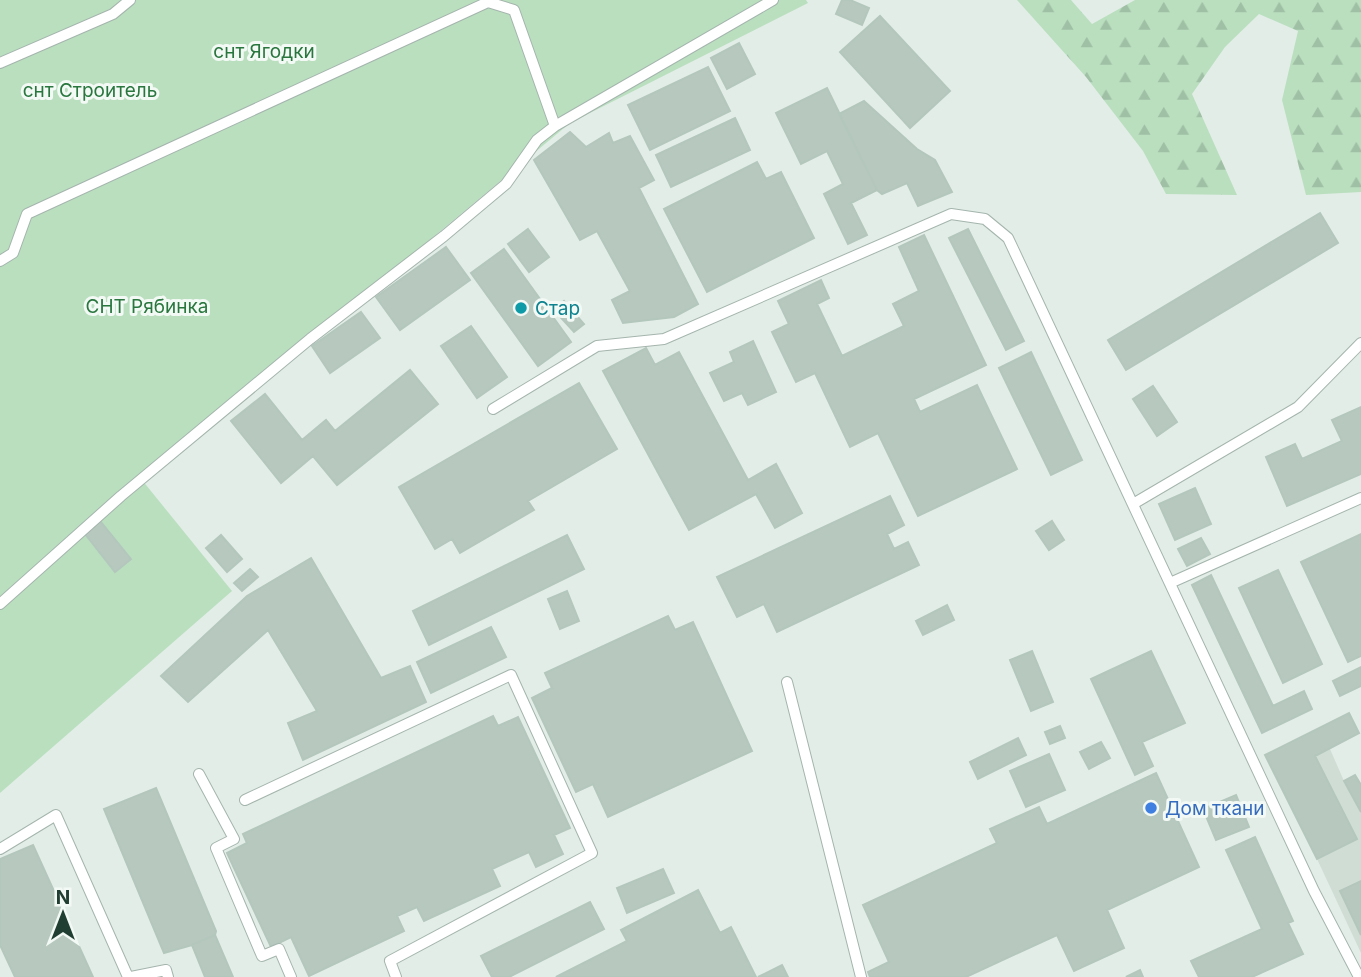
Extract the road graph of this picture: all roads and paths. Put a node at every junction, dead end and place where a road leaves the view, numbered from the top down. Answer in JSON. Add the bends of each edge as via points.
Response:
{"nodes":[{"id":1,"x":130,"y":0,"type":"edge"},
{"id":2,"x":773,"y":0,"type":"edge"},
{"id":3,"x":0,"y":63,"type":"edge"},
{"id":4,"x":555,"y":126,"type":"junction"},
{"id":5,"x":0,"y":261,"type":"edge"},
{"id":6,"x":1361,"y":343,"type":"edge"},
{"id":7,"x":493,"y":409,"type":"dead end"},
{"id":8,"x":1361,"y":498,"type":"edge"},
{"id":9,"x":1133,"y":504,"type":"junction"},
{"id":10,"x":1170,"y":583,"type":"junction"},
{"id":11,"x":0,"y":604,"type":"edge"},
{"id":12,"x":787,"y":682,"type":"dead end"},
{"id":13,"x":199,"y":774,"type":"dead end"},
{"id":14,"x":246,"y":800,"type":"dead end"},
{"id":15,"x":0,"y":849,"type":"edge"},
{"id":16,"x":129,"y":977,"type":"edge"},
{"id":17,"x":168,"y":977,"type":"edge"},
{"id":18,"x":291,"y":977,"type":"edge"},
{"id":19,"x":396,"y":977,"type":"edge"},
{"id":20,"x":861,"y":977,"type":"edge"},
{"id":21,"x":1359,"y":977,"type":"edge"}],
"edges":[{"from":1,"to":3,"type":"lane","via":[[113,14]]},
{"from":2,"to":4,"type":"lane"},
{"from":4,"to":5,"type":"lane","via":[[514,10],[488,2],[27,214],[13,253]]},
{"from":4,"to":11,"type":"lane","via":[[537,140],[506,184],[121,496]]},
{"from":6,"to":9,"type":"lane","via":[[1298,407]]},
{"from":7,"to":9,"type":"lane","via":[[597,346],[664,339],[950,214],[985,219],[1008,238]]},
{"from":8,"to":10,"type":"lane"},
{"from":9,"to":10,"type":"lane"},
{"from":10,"to":21,"type":"lane"},
{"from":12,"to":20,"type":"lane"},
{"from":13,"to":18,"type":"lane","via":[[234,839],[216,848],[262,956],[279,948]]},
{"from":14,"to":19,"type":"lane","via":[[511,675],[592,853],[390,961]]},
{"from":15,"to":16,"type":"lane","via":[[56,815]]},
{"from":16,"to":17,"type":"lane","via":[[166,970]]}]}
